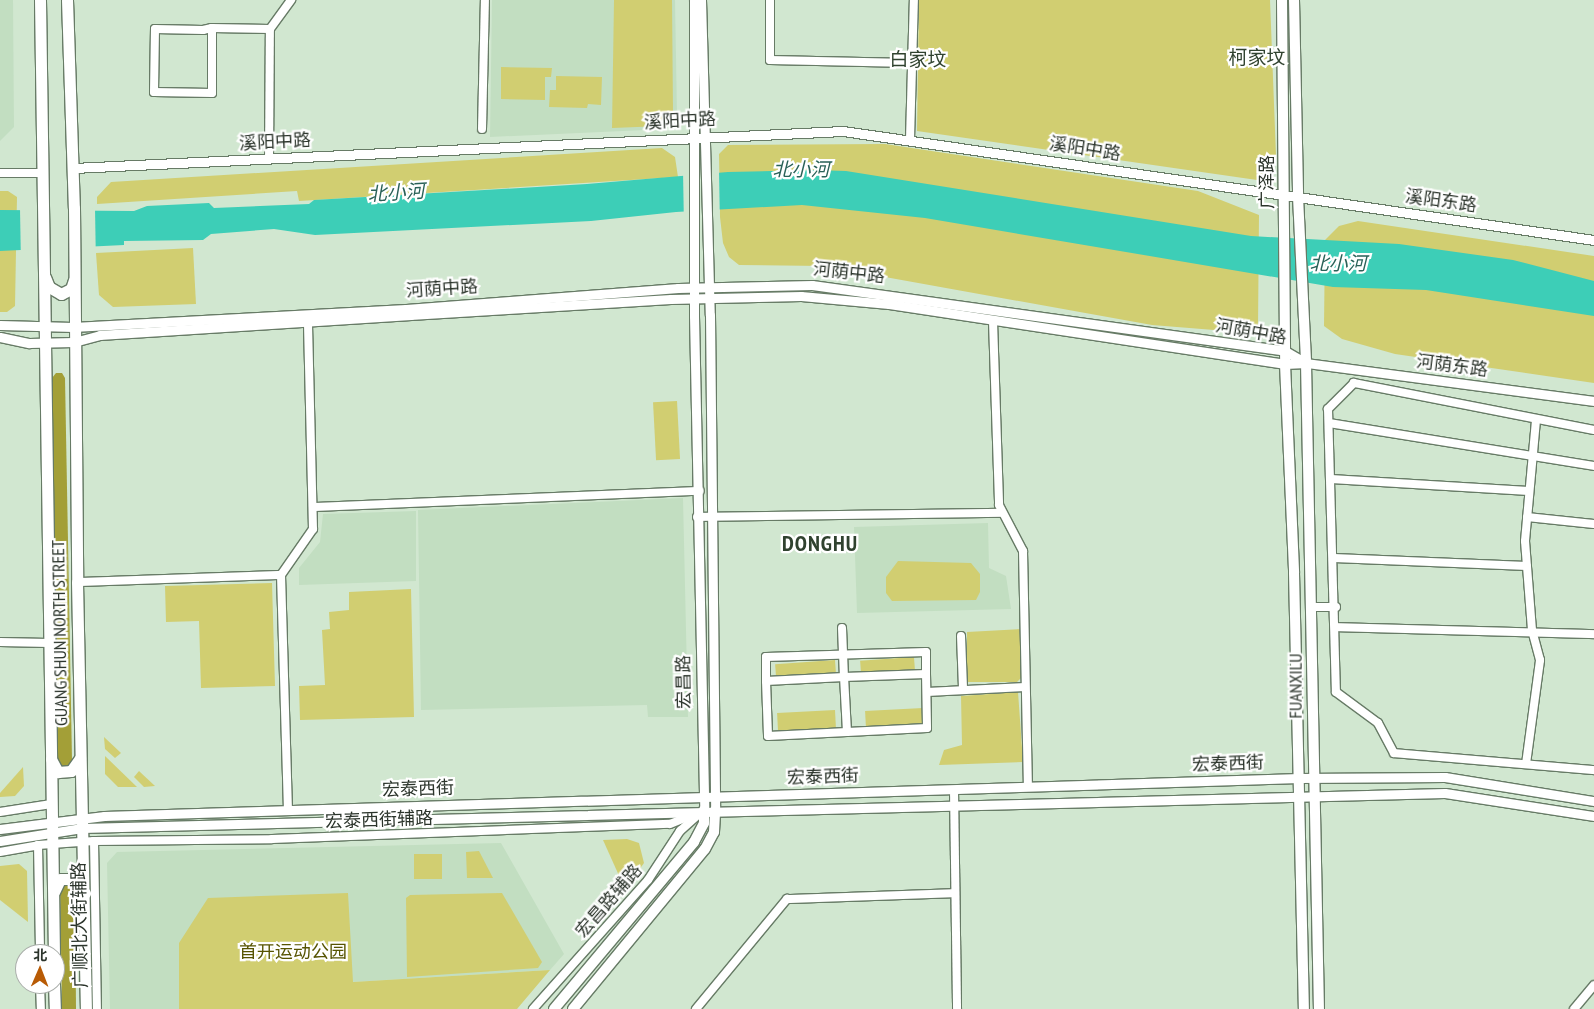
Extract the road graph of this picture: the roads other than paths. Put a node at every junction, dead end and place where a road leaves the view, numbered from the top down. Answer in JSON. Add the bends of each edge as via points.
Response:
{"nodes":[{"id":1,"x":40,"y":0,"type":"edge"},
{"id":2,"x":67,"y":0,"type":"edge"},
{"id":3,"x":291,"y":0,"type":"edge"},
{"id":4,"x":485,"y":0,"type":"edge"},
{"id":5,"x":694,"y":0,"type":"edge"},
{"id":6,"x":701,"y":0,"type":"edge"},
{"id":7,"x":770,"y":0,"type":"edge"},
{"id":8,"x":914,"y":0,"type":"edge"},
{"id":9,"x":1282,"y":0,"type":"edge"},
{"id":10,"x":1294,"y":0,"type":"edge"},
{"id":11,"x":212,"y":28,"type":"junction"},
{"id":12,"x":270,"y":29,"type":"junction"},
{"id":13,"x":910,"y":63,"type":"junction"},
{"id":14,"x":482,"y":129,"type":"dead end"},
{"id":15,"x":704,"y":135,"type":"junction"},
{"id":16,"x":694,"y":136,"type":"junction"},
{"id":17,"x":910,"y":139,"type":"junction"},
{"id":18,"x":269,"y":159,"type":"junction"},
{"id":19,"x":73,"y":168,"type":"junction"},
{"id":20,"x":0,"y":173,"type":"edge"},
{"id":21,"x":43,"y":173,"type":"junction"},
{"id":22,"x":1284,"y":196,"type":"junction"},
{"id":23,"x":1298,"y":197,"type":"junction"},
{"id":24,"x":1594,"y":240,"type":"edge"},
{"id":25,"x":75,"y":275,"type":"junction"},
{"id":26,"x":44,"y":276,"type":"junction"},
{"id":27,"x":694,"y":288,"type":"junction"},
{"id":28,"x":708,"y":288,"type":"junction"},
{"id":29,"x":694,"y":300,"type":"junction"},
{"id":30,"x":709,"y":300,"type":"junction"},
{"id":31,"x":993,"y":321,"type":"junction"},
{"id":32,"x":308,"y":322,"type":"junction"},
{"id":33,"x":0,"y":325,"type":"edge"},
{"id":34,"x":73,"y":327,"type":"junction"},
{"id":35,"x":43,"y":328,"type":"junction"},
{"id":36,"x":0,"y":337,"type":"edge"},
{"id":37,"x":74,"y":342,"type":"junction"},
{"id":38,"x":44,"y":343,"type":"junction"},
{"id":39,"x":1284,"y":351,"type":"junction"},
{"id":40,"x":1306,"y":363,"type":"junction"},
{"id":41,"x":1284,"y":364,"type":"junction"},
{"id":42,"x":1594,"y":401,"type":"edge"},
{"id":43,"x":1536,"y":419,"type":"junction"},
{"id":44,"x":1329,"y":424,"type":"junction"},
{"id":45,"x":1594,"y":430,"type":"edge"},
{"id":46,"x":1532,"y":455,"type":"junction"},
{"id":47,"x":1594,"y":466,"type":"edge"},
{"id":48,"x":1331,"y":479,"type":"junction"},
{"id":49,"x":700,"y":491,"type":"junction"},
{"id":50,"x":1529,"y":492,"type":"junction"},
{"id":51,"x":313,"y":507,"type":"junction"},
{"id":52,"x":1001,"y":513,"type":"junction"},
{"id":53,"x":697,"y":517,"type":"junction"},
{"id":54,"x":710,"y":517,"type":"junction"},
{"id":55,"x":1527,"y":517,"type":"junction"},
{"id":56,"x":1594,"y":524,"type":"edge"},
{"id":57,"x":1334,"y":558,"type":"junction"},
{"id":58,"x":1527,"y":566,"type":"junction"},
{"id":59,"x":281,"y":576,"type":"junction"},
{"id":60,"x":77,"y":582,"type":"junction"},
{"id":61,"x":1312,"y":607,"type":"junction"},
{"id":62,"x":1336,"y":607,"type":"junction"},
{"id":63,"x":1336,"y":627,"type":"junction"},
{"id":64,"x":842,"y":628,"type":"dead end"},
{"id":65,"x":1532,"y":630,"type":"junction"},
{"id":66,"x":1594,"y":634,"type":"edge"},
{"id":67,"x":961,"y":636,"type":"dead end"},
{"id":68,"x":0,"y":642,"type":"edge"},
{"id":69,"x":48,"y":643,"type":"junction"},
{"id":70,"x":843,"y":655,"type":"junction"},
{"id":71,"x":926,"y":674,"type":"junction"},
{"id":72,"x":844,"y":677,"type":"junction"},
{"id":73,"x":766,"y":681,"type":"junction"},
{"id":74,"x":1025,"y":687,"type":"junction"},
{"id":75,"x":963,"y":689,"type":"junction"},
{"id":76,"x":927,"y":692,"type":"junction"},
{"id":77,"x":847,"y":732,"type":"junction"},
{"id":78,"x":50,"y":757,"type":"junction"},
{"id":79,"x":80,"y":757,"type":"junction"},
{"id":80,"x":1526,"y":764,"type":"junction"},
{"id":81,"x":1594,"y":770,"type":"edge"},
{"id":82,"x":1299,"y":778,"type":"junction"},
{"id":83,"x":1313,"y":778,"type":"junction"},
{"id":84,"x":1028,"y":787,"type":"junction"},
{"id":85,"x":954,"y":790,"type":"junction"},
{"id":86,"x":703,"y":796,"type":"junction"},
{"id":87,"x":714,"y":796,"type":"junction"},
{"id":88,"x":1299,"y":796,"type":"junction"},
{"id":89,"x":1313,"y":796,"type":"junction"},
{"id":90,"x":1594,"y":800,"type":"edge"},
{"id":91,"x":51,"y":804,"type":"junction"},
{"id":92,"x":954,"y":806,"type":"junction"},
{"id":93,"x":704,"y":810,"type":"junction"},
{"id":94,"x":715,"y":810,"type":"junction"},
{"id":95,"x":288,"y":811,"type":"junction"},
{"id":96,"x":0,"y":812,"type":"edge"},
{"id":97,"x":1594,"y":816,"type":"edge"},
{"id":98,"x":82,"y":822,"type":"junction"},
{"id":99,"x":0,"y":830,"type":"edge"},
{"id":100,"x":52,"y":832,"type":"junction"},
{"id":101,"x":0,"y":841,"type":"edge"},
{"id":102,"x":89,"y":841,"type":"junction"},
{"id":103,"x":38,"y":845,"type":"junction"},
{"id":104,"x":0,"y":852,"type":"edge"},
{"id":105,"x":85,"y":893,"type":"junction"},
{"id":106,"x":955,"y":893,"type":"junction"},
{"id":107,"x":53,"y":895,"type":"junction"},
{"id":108,"x":40,"y":944,"type":"edge"},
{"id":109,"x":54,"y":944,"type":"edge"},
{"id":110,"x":1594,"y":985,"type":"edge"},
{"id":111,"x":40,"y":994,"type":"edge"},
{"id":112,"x":54,"y":994,"type":"edge"},
{"id":113,"x":41,"y":1009,"type":"edge"},
{"id":114,"x":54,"y":1009,"type":"edge"},
{"id":115,"x":86,"y":1009,"type":"edge"},
{"id":116,"x":97,"y":1009,"type":"edge"},
{"id":117,"x":533,"y":1009,"type":"edge"},
{"id":118,"x":554,"y":1009,"type":"edge"},
{"id":119,"x":573,"y":1009,"type":"edge"},
{"id":120,"x":696,"y":1009,"type":"edge"},
{"id":121,"x":957,"y":1009,"type":"edge"},
{"id":122,"x":1304,"y":1009,"type":"edge"},
{"id":123,"x":1319,"y":1009,"type":"edge"},
{"id":124,"x":1574,"y":1009,"type":"edge"}],
"edges":[{"from":1,"to":21,"type":"main road"},
{"from":2,"to":19,"type":"main road"},
{"from":3,"to":12,"type":"street"},
{"from":4,"to":14,"type":"street"},
{"from":5,"to":16,"type":"street","name":"宏昌路"},
{"from":6,"to":15,"type":"street","name":"宏昌路"},
{"from":7,"to":13,"type":"street","via":[[770,60]]},
{"from":8,"to":13,"type":"street"},
{"from":9,"to":22,"type":"main road","name":"广泽路"},
{"from":10,"to":23,"type":"main road","name":"广泽路"},
{"from":11,"to":11,"type":"street","via":[[155,30],[154,92],[212,93]]},
{"from":11,"to":12,"type":"street"},
{"from":12,"to":18,"type":"street"},
{"from":13,"to":17,"type":"street"},
{"from":15,"to":16,"type":"street","name":"溪阳中路"},
{"from":15,"to":17,"type":"street","name":"溪阳中路","via":[[843,131]]},
{"from":15,"to":28,"type":"street","name":"宏昌路"},
{"from":16,"to":18,"type":"street","name":"溪阳中路"},
{"from":16,"to":27,"type":"street","name":"宏昌路"},
{"from":17,"to":22,"type":"street","name":"溪阳中路"},
{"from":18,"to":19,"type":"street","name":"溪阳中路"},
{"from":19,"to":25,"type":"main road","name":"GUANG SHUN NORTH STREET"},
{"from":20,"to":21,"type":"street"},
{"from":21,"to":26,"type":"main road","name":"GUANG SHUN NORTH STREET"},
{"from":22,"to":23,"type":"street","name":"溪阳东路"},
{"from":22,"to":39,"type":"main road","name":"广泽路"},
{"from":23,"to":24,"type":"street","name":"溪阳东路"},
{"from":23,"to":40,"type":"main road","name":"广泽路"},
{"from":25,"to":26,"type":"main road","via":[[72,289],[61,294],[49,287]]},
{"from":25,"to":34,"type":"main road","name":"GUANG SHUN NORTH STREET"},
{"from":26,"to":35,"type":"main road","name":"GUANG SHUN NORTH STREET"},
{"from":27,"to":28,"type":"street","name":"河荫中路"},
{"from":27,"to":29,"type":"street","name":"宏昌路"},
{"from":27,"to":34,"type":"street","name":"河荫中路"},
{"from":28,"to":30,"type":"street","name":"宏昌路"},
{"from":28,"to":39,"type":"street","name":"河荫中路","via":[[790,285],[856,289]]},
{"from":29,"to":30,"type":"street","name":"河荫中路"},
{"from":29,"to":32,"type":"street","name":"河荫中路"},
{"from":29,"to":49,"type":"street","name":"宏昌路"},
{"from":30,"to":31,"type":"street","name":"河荫中路","via":[[828,297]]},
{"from":30,"to":54,"type":"street","name":"宏昌路"},
{"from":31,"to":41,"type":"street","name":"河荫中路"},
{"from":31,"to":52,"type":"street"},
{"from":32,"to":37,"type":"street","name":"河荫中路","via":[[100,336]]},
{"from":32,"to":51,"type":"street"},
{"from":33,"to":35,"type":"street","name":"河荫中路"},
{"from":34,"to":35,"type":"street","name":"河荫中路"},
{"from":34,"to":37,"type":"main road","name":"GUANG SHUN NORTH STREET"},
{"from":35,"to":38,"type":"main road","name":"GUANG SHUN NORTH STREET"},
{"from":36,"to":38,"type":"street","name":"河荫中路"},
{"from":37,"to":38,"type":"street","name":"河荫中路"},
{"from":37,"to":60,"type":"main road","name":"GUANG SHUN NORTH STREET"},
{"from":38,"to":69,"type":"main road","name":"GUANG SHUN NORTH STREET"},
{"from":39,"to":40,"type":"street","name":"河荫中路"},
{"from":39,"to":41,"type":"main road","name":"广泽路"},
{"from":40,"to":41,"type":"street","name":"河荫中路"},
{"from":40,"to":42,"type":"street","name":"河荫东路"},
{"from":40,"to":61,"type":"main road","name":"FUANXILU"},
{"from":41,"to":82,"type":"main road","name":"FUANXILU"},
{"from":43,"to":44,"type":"street","via":[[1354,383],[1328,409]]},
{"from":43,"to":45,"type":"street"},
{"from":43,"to":46,"type":"street"},
{"from":44,"to":46,"type":"street"},
{"from":44,"to":48,"type":"street"},
{"from":46,"to":47,"type":"street"},
{"from":46,"to":50,"type":"street"},
{"from":48,"to":50,"type":"street"},
{"from":48,"to":57,"type":"street"},
{"from":49,"to":51,"type":"street"},
{"from":49,"to":53,"type":"street","name":"宏昌路"},
{"from":50,"to":55,"type":"street"},
{"from":51,"to":59,"type":"street","via":[[313,529]]},
{"from":52,"to":54,"type":"street"},
{"from":52,"to":74,"type":"street","via":[[1023,551]]},
{"from":53,"to":54,"type":"street"},
{"from":53,"to":86,"type":"street","name":"宏昌路"},
{"from":54,"to":87,"type":"street","name":"宏昌路"},
{"from":55,"to":56,"type":"street"},
{"from":55,"to":58,"type":"street"},
{"from":57,"to":58,"type":"street"},
{"from":57,"to":62,"type":"street"},
{"from":58,"to":65,"type":"street"},
{"from":59,"to":60,"type":"street"},
{"from":59,"to":95,"type":"street"},
{"from":60,"to":79,"type":"main road","name":"GUANG SHUN NORTH STREET"},
{"from":61,"to":62,"type":"street"},
{"from":61,"to":83,"type":"main road","name":"FUANXILU"},
{"from":62,"to":63,"type":"street"},
{"from":63,"to":65,"type":"street"},
{"from":63,"to":80,"type":"street","via":[[1336,692],[1378,723],[1394,753]]},
{"from":64,"to":70,"type":"street"},
{"from":65,"to":66,"type":"street"},
{"from":65,"to":80,"type":"street","via":[[1540,660]]},
{"from":67,"to":75,"type":"street"},
{"from":68,"to":69,"type":"street"},
{"from":69,"to":78,"type":"main road","name":"GUANG SHUN NORTH STREET"},
{"from":70,"to":71,"type":"street","via":[[926,652]]},
{"from":70,"to":72,"type":"street"},
{"from":70,"to":73,"type":"street","via":[[766,657]]},
{"from":71,"to":72,"type":"street"},
{"from":71,"to":76,"type":"street"},
{"from":72,"to":73,"type":"street"},
{"from":72,"to":77,"type":"street"},
{"from":73,"to":77,"type":"street","via":[[768,736]]},
{"from":74,"to":75,"type":"street"},
{"from":74,"to":84,"type":"street"},
{"from":75,"to":76,"type":"street"},
{"from":76,"to":77,"type":"street","via":[[927,728]]},
{"from":78,"to":79,"type":"main road","via":[[58,772],[71,771]]},
{"from":78,"to":91,"type":"main road","name":"GUANG SHUN NORTH STREET"},
{"from":79,"to":98,"type":"main road","name":"GUANG SHUN NORTH STREET"},
{"from":80,"to":81,"type":"street"},
{"from":82,"to":83,"type":"street","name":"宏泰西街"},
{"from":82,"to":84,"type":"street","name":"宏泰西街"},
{"from":82,"to":88,"type":"main road","name":"FUANXILU"},
{"from":83,"to":89,"type":"main road","name":"FUANXILU"},
{"from":83,"to":90,"type":"street","name":"宏泰西街","via":[[1445,777]]},
{"from":84,"to":85,"type":"street","name":"宏泰西街"},
{"from":85,"to":87,"type":"street","name":"宏泰西街"},
{"from":85,"to":92,"type":"street"},
{"from":86,"to":87,"type":"street","name":"宏泰西街"},
{"from":86,"to":93,"type":"street","name":"宏昌路"},
{"from":86,"to":95,"type":"street","name":"宏泰西街"},
{"from":87,"to":94,"type":"street","name":"宏昌路"},
{"from":88,"to":89,"type":"street","name":"宏泰西街"},
{"from":88,"to":92,"type":"street","name":"宏泰西街"},
{"from":88,"to":122,"type":"main road","name":"FUANXILU"},
{"from":89,"to":97,"type":"street","name":"宏泰西街","via":[[1445,793]]},
{"from":89,"to":123,"type":"main road","name":"FUANXILU"},
{"from":91,"to":96,"type":"street"},
{"from":91,"to":100,"type":"main road","name":"GUANG SHUN NORTH STREET"},
{"from":92,"to":94,"type":"street","name":"宏泰西街"},
{"from":92,"to":106,"type":"street"},
{"from":93,"to":94,"type":"street","name":"宏泰西街"},
{"from":93,"to":98,"type":"street","name":"宏泰西街"},
{"from":93,"to":102,"type":"street","name":"宏泰西街辅路","via":[[670,824],[272,839]]},
{"from":93,"to":117,"type":"street","name":"宏昌路辅路","via":[[680,831],[648,880]]},
{"from":93,"to":118,"type":"main road","name":"宏昌路","via":[[704,823],[694,842]]},
{"from":94,"to":119,"type":"main road","name":"宏昌路","via":[[714,832],[705,849]]},
{"from":95,"to":98,"type":"street","name":"宏泰西街"},
{"from":98,"to":100,"type":"street","name":"宏泰西街"},
{"from":98,"to":102,"type":"main road","name":"GUANG SHUN NORTH STREET"},
{"from":99,"to":100,"type":"street"},
{"from":100,"to":101,"type":"street"},
{"from":100,"to":102,"type":"street","name":"宏泰西街辅路"},
{"from":100,"to":103,"type":"street","name":"宏泰西街辅路"},
{"from":100,"to":107,"type":"main road","name":"GUANG SHUN NORTH STREET"},
{"from":102,"to":105,"type":"main road","name":"GUANG SHUN NORTH STREET"},
{"from":102,"to":116,"type":"street","name":"广顺北大街辅路"},
{"from":103,"to":104,"type":"street","name":"宏泰西街辅路"},
{"from":103,"to":108,"type":"street"},
{"from":105,"to":107,"type":"main road","via":[[74,879],[60,880]]},
{"from":105,"to":115,"type":"main road","name":"GUANG SHUN NORTH STREET"},
{"from":106,"to":120,"type":"street","via":[[787,899]]},
{"from":106,"to":121,"type":"street"},
{"from":107,"to":109,"type":"main road","name":"GUANG SHUN NORTH STREET"},
{"from":110,"to":124,"type":"street"},
{"from":111,"to":113,"type":"street"},
{"from":112,"to":114,"type":"main road"}]}
